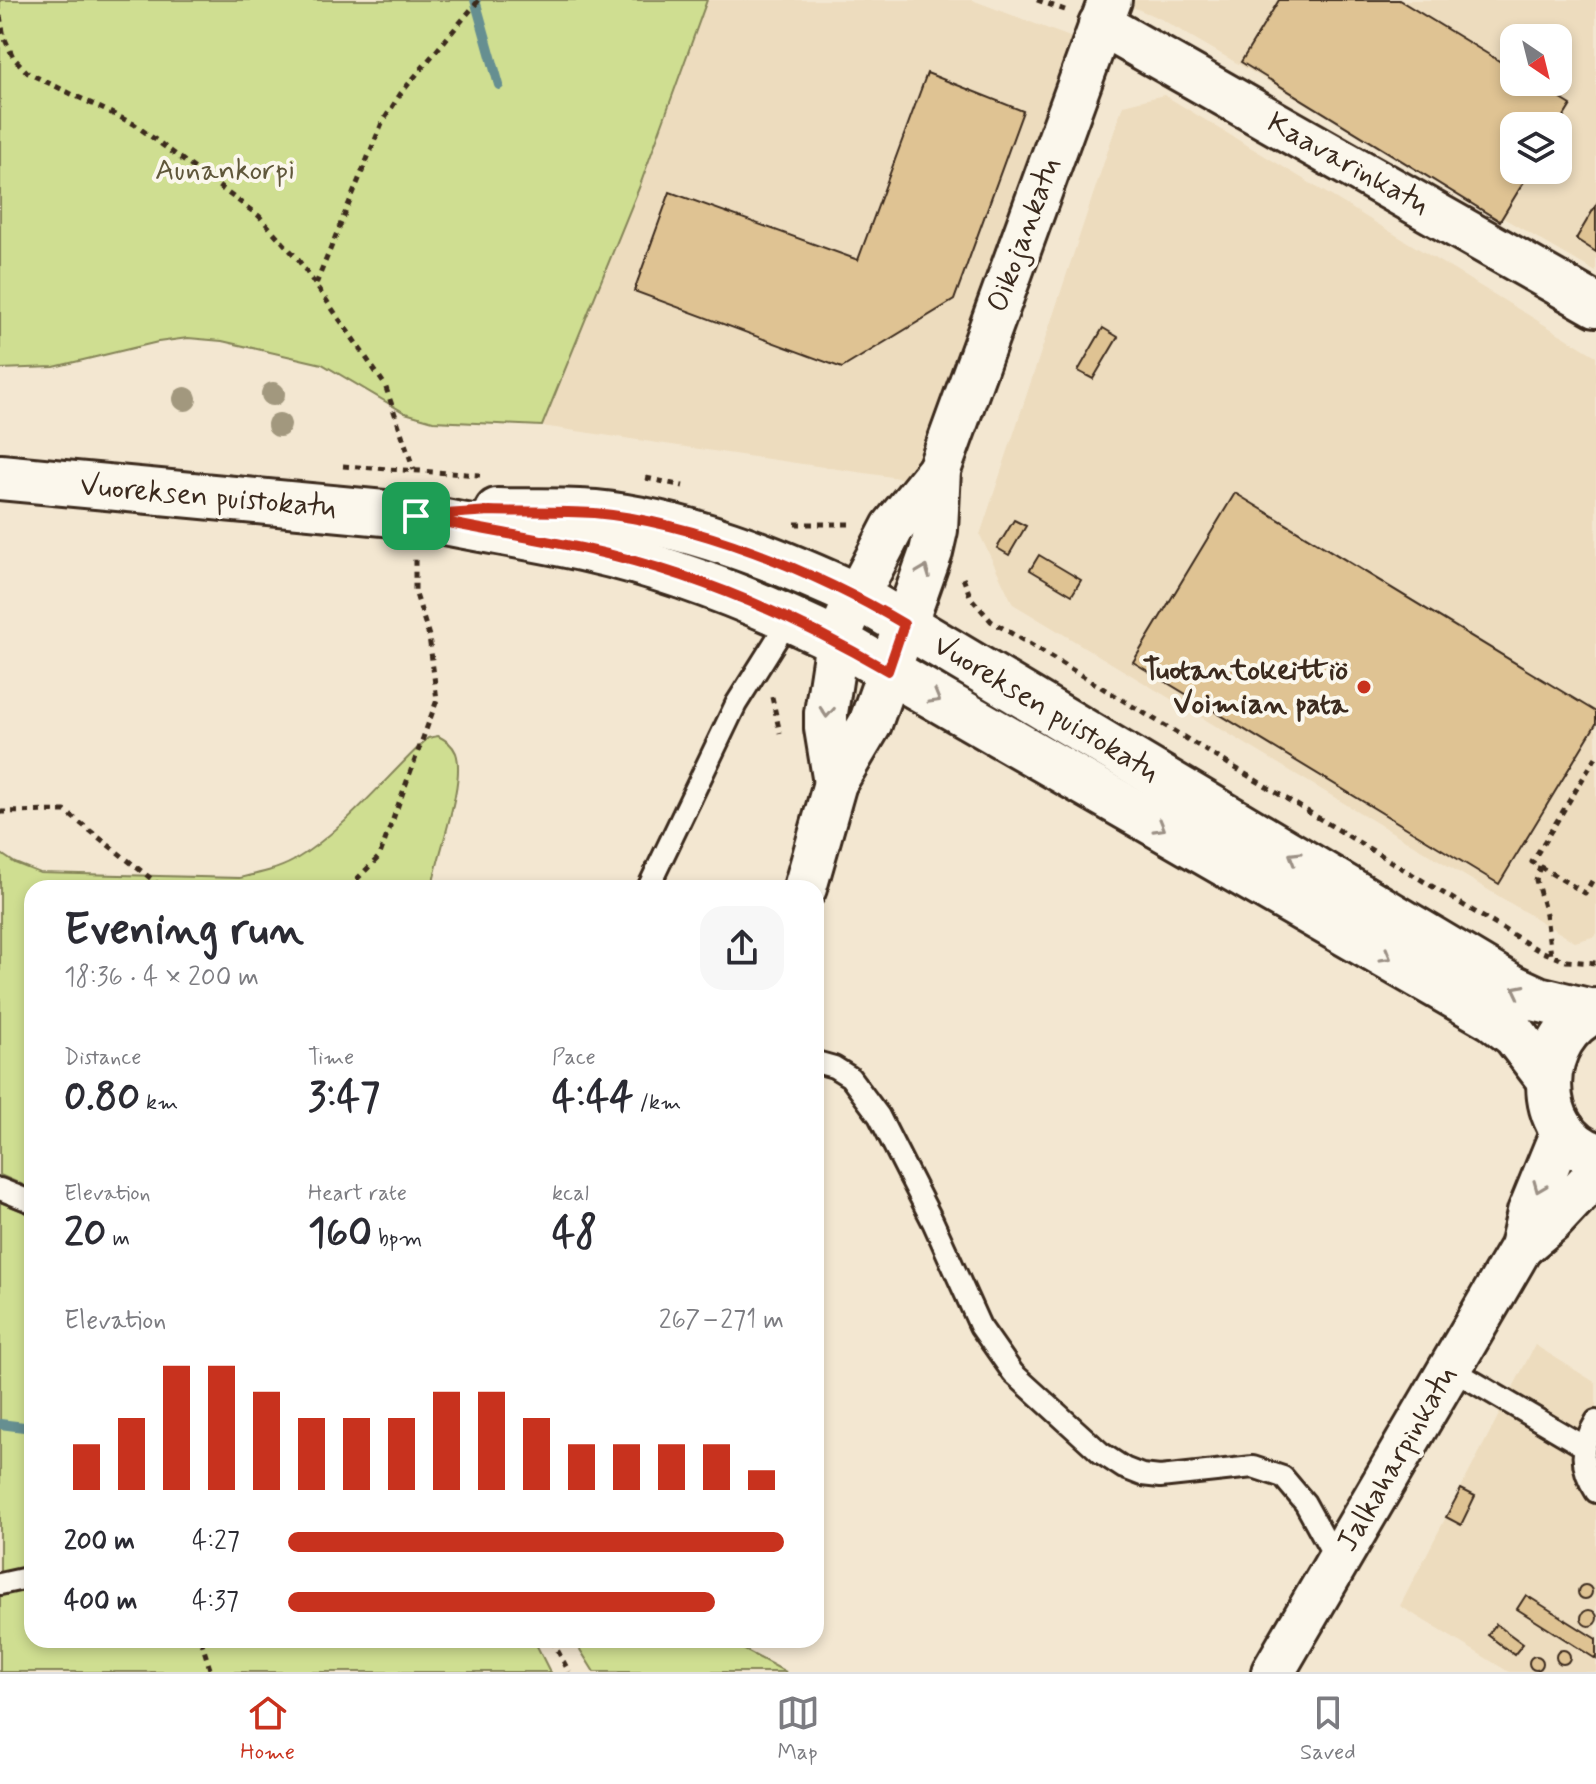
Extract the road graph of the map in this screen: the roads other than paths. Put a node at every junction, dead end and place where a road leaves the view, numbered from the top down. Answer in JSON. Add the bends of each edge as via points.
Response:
{"nodes":[{"id":1,"x":1105,"y":12,"type":"edge"},
{"id":2,"x":1596,"y":305,"type":"edge"},
{"id":3,"x":939,"y":470,"type":"junction"},
{"id":4,"x":0,"y":477,"type":"edge"},
{"id":5,"x":416,"y":516,"type":"junction"},
{"id":6,"x":857,"y":596,"type":"junction"},
{"id":7,"x":790,"y":618,"type":"junction"},
{"id":8,"x":904,"y":624,"type":"junction"},
{"id":9,"x":837,"y":641,"type":"junction"},
{"id":10,"x":888,"y":671,"type":"junction"},
{"id":11,"x":835,"y":783,"type":"junction"},
{"id":12,"x":652,"y":880,"type":"edge"},
{"id":13,"x":807,"y":880,"type":"edge"},
{"id":14,"x":1594,"y":1012,"type":"edge"},
{"id":15,"x":824,"y":1064,"type":"edge"},
{"id":16,"x":1547,"y":1077,"type":"junction"},
{"id":17,"x":1580,"y":1142,"type":"edge"},
{"id":18,"x":1596,"y":1174,"type":"edge"},
{"id":19,"x":0,"y":1189,"type":"edge"},
{"id":20,"x":24,"y":1199,"type":"edge"},
{"id":21,"x":1521,"y":1247,"type":"junction"},
{"id":22,"x":1450,"y":1368,"type":"junction"},
{"id":23,"x":1596,"y":1421,"type":"edge"},
{"id":24,"x":1583,"y":1446,"type":"junction"},
{"id":25,"x":1596,"y":1492,"type":"edge"},
{"id":26,"x":1337,"y":1561,"type":"junction"},
{"id":27,"x":24,"y":1579,"type":"edge"},
{"id":28,"x":0,"y":1584,"type":"edge"},
{"id":29,"x":1273,"y":1672,"type":"edge"}],
"edges":[{"from":1,"to":2,"type":"street","name":"Kaavarinkatu"},
{"from":1,"to":3,"type":"street","name":"Oikojankatu"},
{"from":3,"to":6,"type":"street","name":"Oikojankatu","via":[[893,527]]},
{"from":8,"to":3,"type":"street","name":"Oikojankatu","one_way":true,"via":[[935,540]]},
{"from":4,"to":5,"type":"main road","name":"Vuoreksen puistokatu"},
{"from":5,"to":6,"type":"main road","name":"Vuoreksen puistokatu","via":[[596,513],[687,530]]},
{"from":5,"to":7,"type":"main road","name":"Vuoreksen puistokatu","via":[[590,550],[677,575]]},
{"from":6,"to":8,"type":"main road","name":"Vuoreksen puistokatu"},
{"from":6,"to":9,"type":"street","name":"Oikojankatu"},
{"from":7,"to":9,"type":"main road","name":"Vuoreksen puistokatu"},
{"from":7,"to":12,"type":"lane","via":[[736,704]]},
{"from":8,"to":10,"type":"street","name":"Oikojankatu"},
{"from":14,"to":8,"type":"main road","name":"Vuoreksen puistokatu","one_way":true,"via":[[1512,987]]},
{"from":9,"to":10,"type":"main road","name":"Vuoreksen puistokatu"},
{"from":9,"to":11,"type":"street","name":"Oikojankatu","one_way":true,"via":[[826,713]]},
{"from":10,"to":11,"type":"street","name":"Oikojankatu","via":[[870,724]]},
{"from":10,"to":16,"type":"main road","name":"Vuoreksen puistokatu","one_way":true,"via":[[1493,1018],[1515,1035]]},
{"from":11,"to":13,"type":"street"},
{"from":14,"to":16,"type":"main road","via":[[1569,1031],[1554,1052]]},
{"from":15,"to":26,"type":"lane","via":[[850,1077],[879,1116],[980,1326],[1013,1373],[1101,1453],[1142,1475],[1253,1467],[1283,1477],[1305,1503]]},
{"from":16,"to":17,"type":"main road","via":[[1551,1107]]},
{"from":17,"to":21,"type":"street","name":"Jalkaharpinkatu","one_way":true,"via":[[1529,1212]]},
{"from":18,"to":21,"type":"street","name":"Jalkaharpinkatu"},
{"from":19,"to":20,"type":"lane"},
{"from":21,"to":22,"type":"street","name":"Jalkaharpinkatu"},
{"from":22,"to":24,"type":"lane"},
{"from":22,"to":26,"type":"street","name":"Jalkaharpinkatu"},
{"from":23,"to":24,"type":"lane"},
{"from":24,"to":25,"type":"lane","via":[[1584,1465]]},
{"from":26,"to":29,"type":"street","name":"Jalkaharpinkatu"},
{"from":27,"to":28,"type":"lane"}]}
